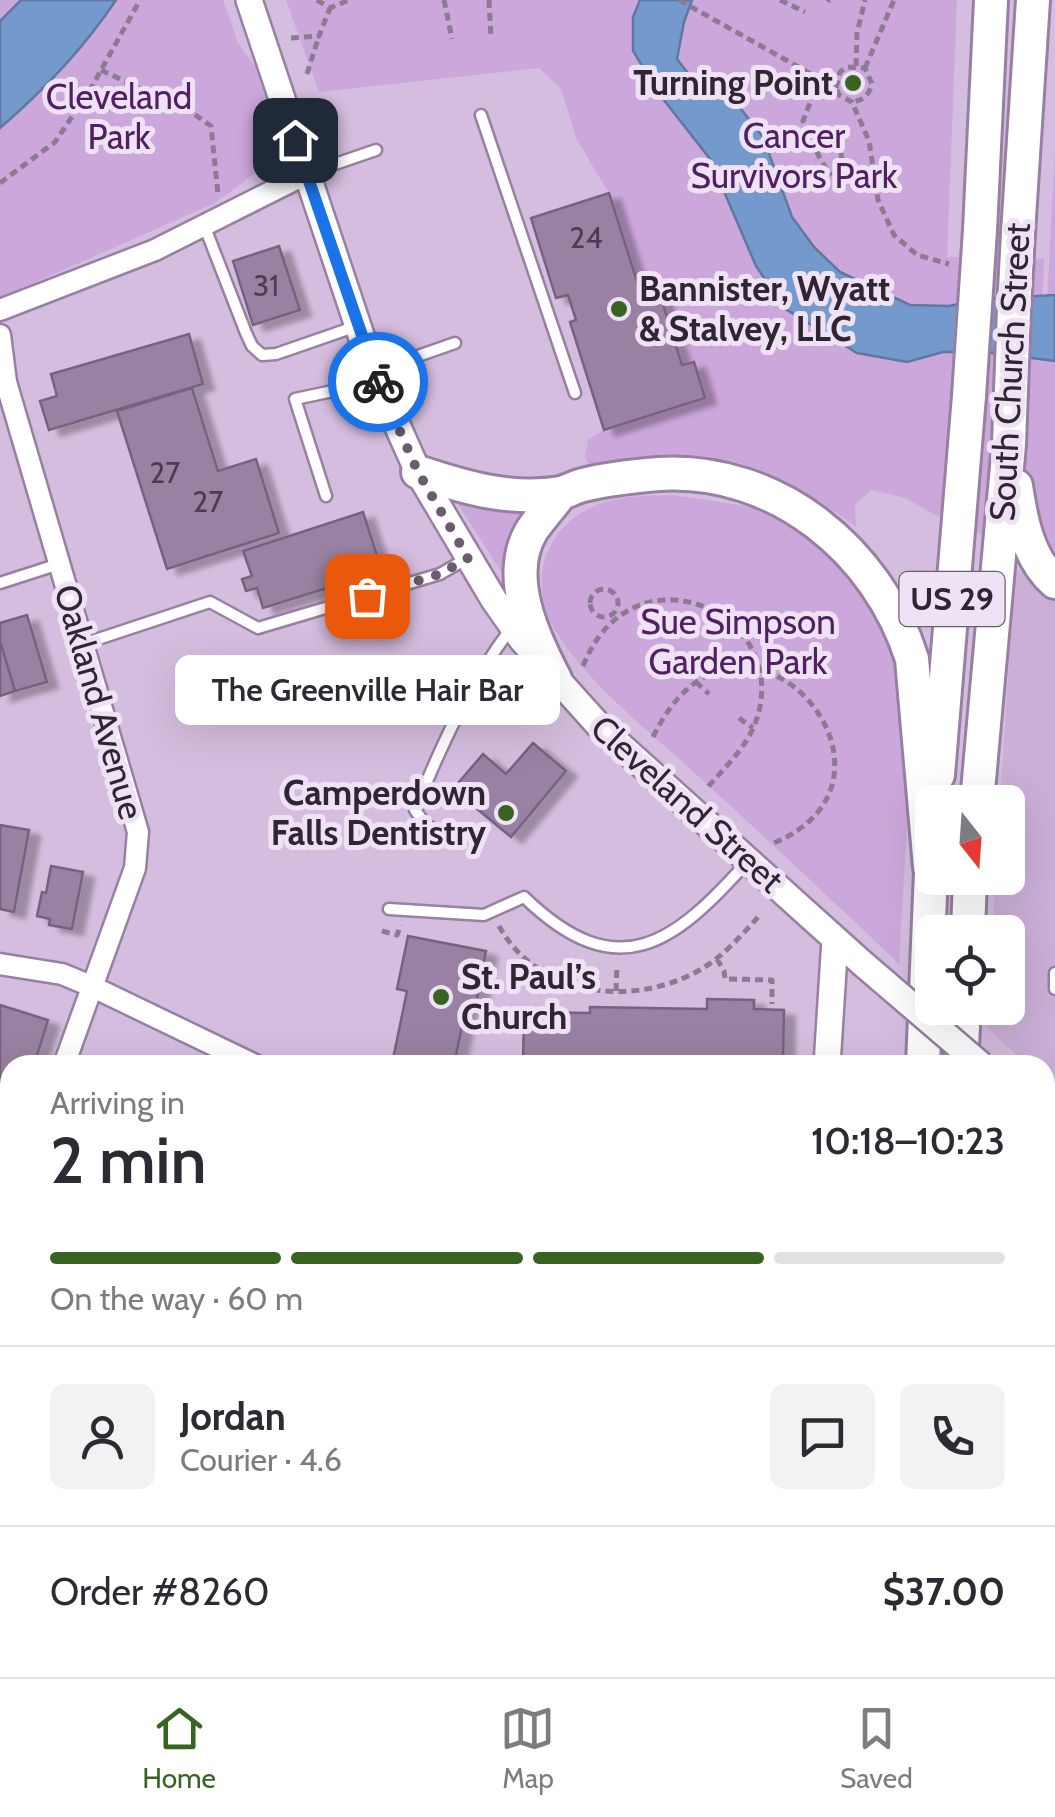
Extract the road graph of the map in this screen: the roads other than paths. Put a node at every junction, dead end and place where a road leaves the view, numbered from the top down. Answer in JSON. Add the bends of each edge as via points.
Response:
{"nodes":[{"id":1,"x":249,"y":0,"type":"edge"},
{"id":2,"x":991,"y":0,"type":"edge"},
{"id":3,"x":1033,"y":0,"type":"edge"},
{"id":4,"x":481,"y":115,"type":"dead end"},
{"id":5,"x":376,"y":150,"type":"dead end"},
{"id":6,"x":306,"y":174,"type":"junction"},
{"id":7,"x":213,"y":221,"type":"junction"},
{"id":8,"x":0,"y":310,"type":"edge"},
{"id":9,"x":358,"y":326,"type":"junction"},
{"id":10,"x":0,"y":335,"type":"edge"},
{"id":11,"x":454,"y":343,"type":"dead end"},
{"id":12,"x":374,"y":374,"type":"junction"},
{"id":13,"x":575,"y":393,"type":"dead end"},
{"id":14,"x":1009,"y":444,"type":"junction"},
{"id":15,"x":418,"y":472,"type":"junction"},
{"id":16,"x":562,"y":492,"type":"junction"},
{"id":17,"x":326,"y":496,"type":"dead end"},
{"id":18,"x":468,"y":558,"type":"junction"},
{"id":19,"x":60,"y":564,"type":"junction"},
{"id":20,"x":1055,"y":582,"type":"edge"},
{"id":21,"x":0,"y":583,"type":"edge"},
{"id":22,"x":512,"y":626,"type":"junction"},
{"id":23,"x":82,"y":644,"type":"junction"},
{"id":24,"x":570,"y":672,"type":"junction"},
{"id":25,"x":925,"y":785,"type":"edge"},
{"id":26,"x":937,"y":785,"type":"edge"},
{"id":27,"x":978,"y":785,"type":"edge"},
{"id":28,"x":456,"y":841,"type":"dead end"},
{"id":29,"x":749,"y":860,"type":"junction"},
{"id":30,"x":930,"y":895,"type":"edge"},
{"id":31,"x":389,"y":909,"type":"dead end"},
{"id":32,"x":835,"y":939,"type":"junction"},
{"id":33,"x":0,"y":964,"type":"edge"},
{"id":34,"x":1055,"y":973,"type":"edge"},
{"id":35,"x":91,"y":986,"type":"junction"},
{"id":36,"x":1055,"y":989,"type":"edge"},
{"id":37,"x":963,"y":1025,"type":"edge"},
{"id":38,"x":67,"y":1055,"type":"edge"},
{"id":39,"x":234,"y":1055,"type":"edge"},
{"id":40,"x":828,"y":1055,"type":"edge"},
{"id":41,"x":923,"y":1055,"type":"edge"},
{"id":42,"x":962,"y":1055,"type":"edge"},
{"id":43,"x":969,"y":1055,"type":"edge"}],
"edges":[{"from":1,"to":6,"type":"street","name":"Cleveland Street"},
{"from":2,"to":26,"type":"main road","name":"South Church Street","number":"US 29","bridge":true,"via":[[969,396]]},
{"from":3,"to":14,"type":"main road","name":"South Church Street","number":"US 29","bridge":true},
{"from":4,"to":13,"type":"lane"},
{"from":5,"to":6,"type":"lane"},
{"from":6,"to":7,"type":"street"},
{"from":6,"to":9,"type":"street","name":"Cleveland Street"},
{"from":7,"to":8,"type":"street"},
{"from":7,"to":9,"type":"lane","via":[[246,333],[262,354]]},
{"from":9,"to":12,"type":"street","name":"Cleveland Street"},
{"from":10,"to":19,"type":"street","name":"Oakland Avenue","via":[[6,382]]},
{"from":11,"to":12,"type":"lane"},
{"from":12,"to":15,"type":"street","name":"Cleveland Street"},
{"from":12,"to":17,"type":"lane","via":[[295,400]]},
{"from":14,"to":20,"type":"main road","via":[[1022,522]]},
{"from":14,"to":27,"type":"main road","name":"South Church Street","number":"US 29"},
{"from":15,"to":16,"type":"main road","via":[[486,494]]},
{"from":15,"to":18,"type":"street","name":"Cleveland Street"},
{"from":16,"to":24,"type":"main road","via":[[530,532],[521,588],[539,648]]},
{"from":16,"to":25,"type":"main road","via":[[661,474],[716,477],[814,519],[854,555],[903,629]]},
{"from":18,"to":22,"type":"street","name":"Cleveland Street"},
{"from":18,"to":23,"type":"lane","via":[[440,574],[258,628],[210,602]]},
{"from":19,"to":21,"type":"lane"},
{"from":19,"to":23,"type":"street","name":"Oakland Avenue"},
{"from":22,"to":24,"type":"street","name":"Cleveland Street"},
{"from":22,"to":28,"type":"lane","via":[[484,663],[415,810],[426,825]]},
{"from":23,"to":35,"type":"street","name":"Oakland Avenue","via":[[138,832],[135,868]]},
{"from":24,"to":29,"type":"street","name":"Cleveland Street","via":[[601,728]]},
{"from":29,"to":31,"type":"lane","via":[[697,916],[643,947],[583,942],[524,897],[484,914]]},
{"from":29,"to":32,"type":"street","name":"Cleveland Street"},
{"from":30,"to":41,"type":"main road"},
{"from":32,"to":40,"type":"street"},
{"from":32,"to":43,"type":"street","name":"Cleveland Street","bridge":true},
{"from":33,"to":35,"type":"street"},
{"from":34,"to":36,"type":"lane"},
{"from":35,"to":38,"type":"street","name":"Oakland Avenue"},
{"from":35,"to":39,"type":"street"},
{"from":37,"to":42,"type":"main road"}]}
